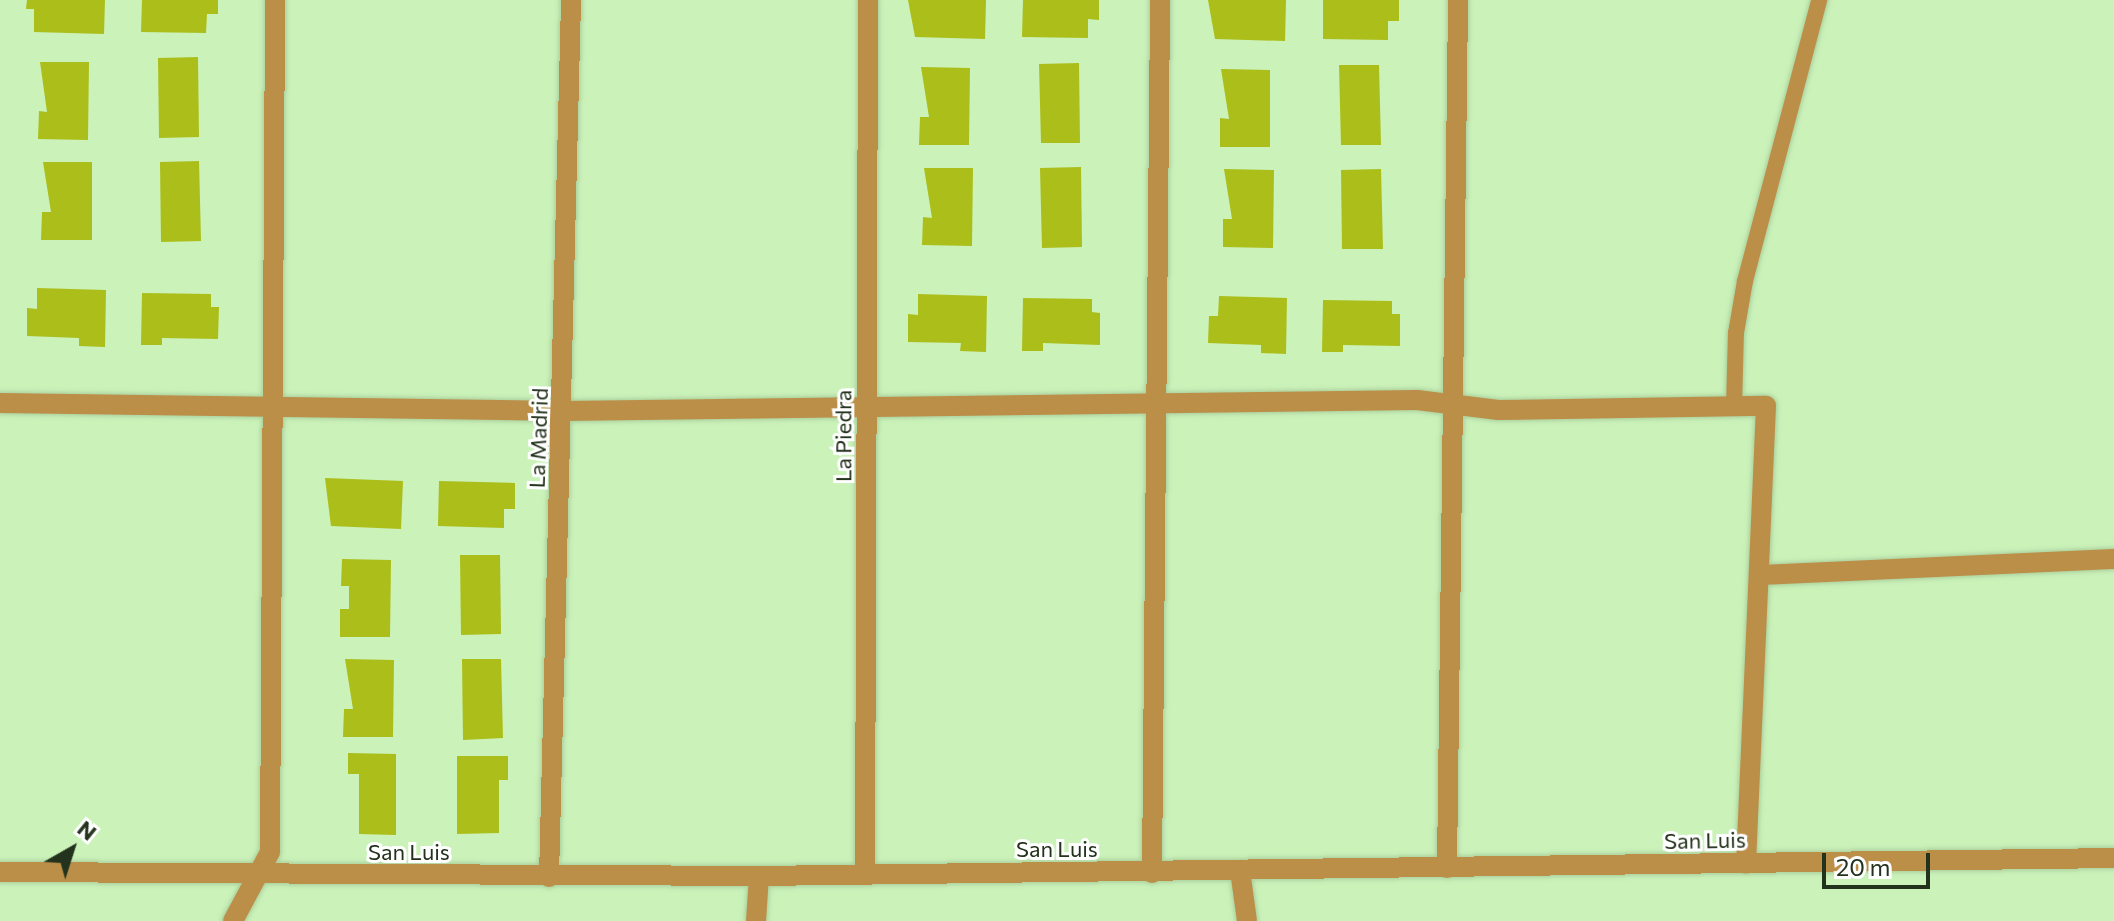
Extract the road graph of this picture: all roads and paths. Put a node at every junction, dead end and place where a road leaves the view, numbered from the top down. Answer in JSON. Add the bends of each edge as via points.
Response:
{"nodes":[{"id":1,"x":275,"y":0,"type":"edge"},
{"id":2,"x":571,"y":0,"type":"edge"},
{"id":3,"x":868,"y":0,"type":"edge"},
{"id":4,"x":1160,"y":0,"type":"edge"},
{"id":5,"x":1458,"y":0,"type":"edge"},
{"id":6,"x":1819,"y":0,"type":"edge"},
{"id":7,"x":1158,"y":402,"type":"junction"},
{"id":8,"x":0,"y":403,"type":"edge"},
{"id":9,"x":273,"y":406,"type":"junction"},
{"id":10,"x":1734,"y":407,"type":"junction"},
{"id":11,"x":1456,"y":409,"type":"junction"},
{"id":12,"x":563,"y":411,"type":"junction"},
{"id":13,"x":867,"y":411,"type":"junction"},
{"id":14,"x":2114,"y":559,"type":"edge"},
{"id":15,"x":1760,"y":575,"type":"junction"},
{"id":16,"x":2114,"y":858,"type":"edge"},
{"id":17,"x":1746,"y":864,"type":"junction"},
{"id":18,"x":1447,"y":868,"type":"junction"},
{"id":19,"x":1240,"y":870,"type":"junction"},
{"id":20,"x":0,"y":872,"type":"edge"},
{"id":21,"x":865,"y":872,"type":"junction"},
{"id":22,"x":1152,"y":873,"type":"junction"},
{"id":23,"x":261,"y":875,"type":"junction"},
{"id":24,"x":759,"y":876,"type":"junction"},
{"id":25,"x":549,"y":877,"type":"junction"},
{"id":26,"x":233,"y":921,"type":"edge"},
{"id":27,"x":756,"y":921,"type":"edge"},
{"id":28,"x":1247,"y":921,"type":"edge"}],
"edges":[{"from":1,"to":9,"type":"street"},
{"from":2,"to":12,"type":"street","name":"La Madrid"},
{"from":3,"to":13,"type":"street","name":"La Piedra"},
{"from":4,"to":7,"type":"street"},
{"from":5,"to":11,"type":"street"},
{"from":6,"to":10,"type":"lane","via":[[1745,281]]},
{"from":7,"to":11,"type":"street","via":[[1417,400]]},
{"from":7,"to":13,"type":"street"},
{"from":7,"to":22,"type":"street"},
{"from":8,"to":9,"type":"street"},
{"from":9,"to":12,"type":"street"},
{"from":9,"to":23,"type":"street","via":[[270,852]]},
{"from":10,"to":11,"type":"street"},
{"from":10,"to":15,"type":"street","via":[[1766,406]]},
{"from":11,"to":18,"type":"street"},
{"from":12,"to":13,"type":"street"},
{"from":12,"to":25,"type":"street","name":"La Madrid"},
{"from":13,"to":21,"type":"street","name":"La Piedra"},
{"from":14,"to":15,"type":"street"},
{"from":15,"to":17,"type":"street"},
{"from":16,"to":17,"type":"street","name":"San Luis"},
{"from":17,"to":18,"type":"street","name":"San Luis"},
{"from":18,"to":19,"type":"street","name":"San Luis"},
{"from":19,"to":22,"type":"street","name":"San Luis"},
{"from":19,"to":28,"type":"street"},
{"from":20,"to":23,"type":"street","name":"San Luis"},
{"from":21,"to":22,"type":"street","name":"San Luis"},
{"from":21,"to":24,"type":"street","name":"San Luis"},
{"from":23,"to":25,"type":"street","name":"San Luis"},
{"from":23,"to":26,"type":"street"},
{"from":24,"to":25,"type":"street","name":"San Luis"},
{"from":24,"to":27,"type":"street"}]}
